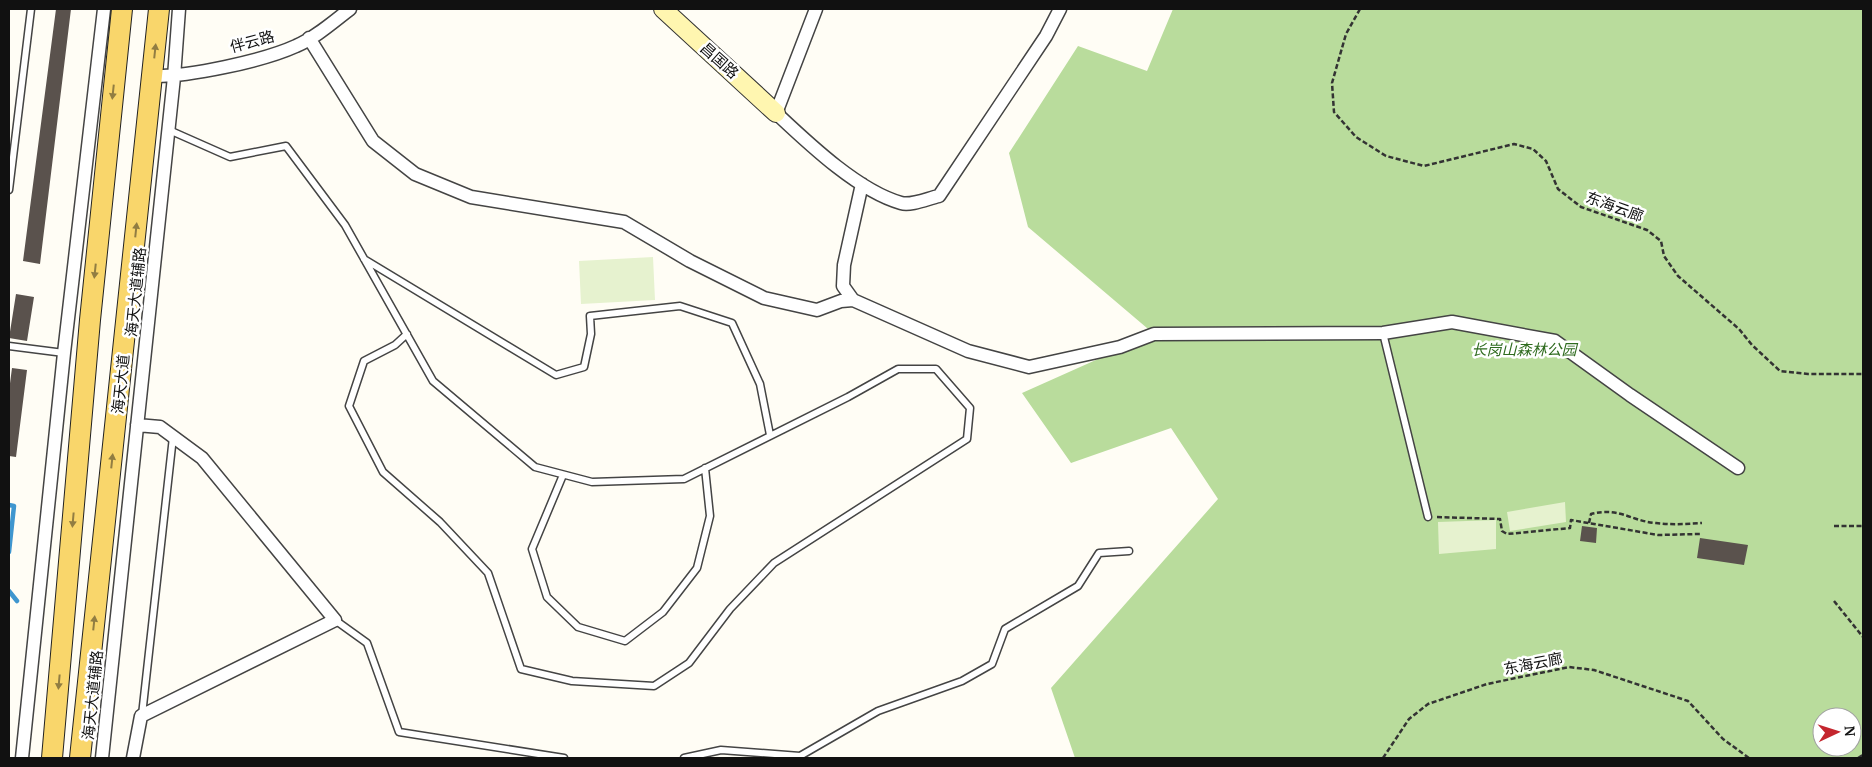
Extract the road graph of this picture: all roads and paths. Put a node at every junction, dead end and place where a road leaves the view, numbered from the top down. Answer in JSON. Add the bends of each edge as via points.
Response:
{"nodes":[{"id":1,"x":31,"y":9,"type":"edge"},
{"id":2,"x":104,"y":9,"type":"edge"},
{"id":3,"x":122,"y":9,"type":"edge"},
{"id":4,"x":159,"y":9,"type":"edge"},
{"id":5,"x":179,"y":9,"type":"edge"},
{"id":6,"x":350,"y":9,"type":"edge"},
{"id":7,"x":663,"y":9,"type":"edge"},
{"id":8,"x":816,"y":9,"type":"edge"},
{"id":9,"x":1060,"y":9,"type":"edge"},
{"id":10,"x":1360,"y":9,"type":"edge"},
{"id":11,"x":309,"y":38,"type":"junction"},
{"id":12,"x":152,"y":76,"type":"junction"},
{"id":13,"x":174,"y":77,"type":"junction"},
{"id":14,"x":776,"y":113,"type":"junction"},
{"id":15,"x":169,"y":130,"type":"junction"},
{"id":16,"x":12,"y":134,"type":"edge"},
{"id":17,"x":862,"y":184,"type":"junction"},
{"id":18,"x":9,"y":190,"type":"edge"},
{"id":19,"x":363,"y":258,"type":"junction"},
{"id":20,"x":853,"y":300,"type":"junction"},
{"id":21,"x":1383,"y":333,"type":"junction"},
{"id":22,"x":407,"y":334,"type":"junction"},
{"id":23,"x":9,"y":346,"type":"edge"},
{"id":24,"x":64,"y":352,"type":"junction"},
{"id":25,"x":1863,"y":374,"type":"edge"},
{"id":26,"x":137,"y":425,"type":"junction"},
{"id":27,"x":770,"y":435,"type":"junction"},
{"id":28,"x":173,"y":437,"type":"junction"},
{"id":29,"x":705,"y":468,"type":"junction"},
{"id":30,"x":1738,"y":468,"type":"dead end"},
{"id":31,"x":563,"y":475,"type":"junction"},
{"id":32,"x":1428,"y":517,"type":"joint"},
{"id":33,"x":1589,"y":523,"type":"junction"},
{"id":34,"x":1702,"y":523,"type":"dead end"},
{"id":35,"x":1834,"y":526,"type":"dead end"},
{"id":36,"x":1863,"y":526,"type":"edge"},
{"id":37,"x":1700,"y":534,"type":"dead end"},
{"id":38,"x":1129,"y":550,"type":"dead end"},
{"id":39,"x":1834,"y":601,"type":"dead end"},
{"id":40,"x":335,"y":620,"type":"junction"},
{"id":41,"x":1863,"y":637,"type":"edge"},
{"id":42,"x":141,"y":716,"type":"junction"},
{"id":43,"x":1863,"y":755,"type":"edge"},
{"id":44,"x":536,"y":756,"type":"edge"},
{"id":45,"x":22,"y":758,"type":"edge"},
{"id":46,"x":52,"y":758,"type":"edge"},
{"id":47,"x":80,"y":758,"type":"edge"},
{"id":48,"x":102,"y":758,"type":"edge"},
{"id":49,"x":133,"y":758,"type":"edge"},
{"id":50,"x":564,"y":758,"type":"edge"},
{"id":51,"x":684,"y":758,"type":"edge"},
{"id":52,"x":1383,"y":758,"type":"edge"},
{"id":53,"x":1748,"y":758,"type":"edge"},
{"id":54,"x":1858,"y":758,"type":"edge"}],
"edges":[{"from":1,"to":16,"type":"lane"},
{"from":2,"to":24,"type":"street"},
{"from":3,"to":46,"type":"main road","one_way":true,"via":[[90,320]]},
{"from":12,"to":4,"type":"main road","name":"海天大道","one_way":true},
{"from":5,"to":13,"type":"street","name":"海天大道辅路"},
{"from":6,"to":11,"type":"street","name":"伴云路"},
{"from":7,"to":14,"type":"main road","name":"昌国路"},
{"from":8,"to":14,"type":"street"},
{"from":9,"to":17,"type":"street","via":[[1046,36],[939,196],[903,204]]},
{"from":10,"to":25,"type":"path","name":"东海云廊","number":"东海云廊","via":[[1346,34],[1332,83],[1334,112],[1356,137],[1386,156],[1424,166],[1514,144],[1533,149],[1546,161],[1558,189],[1580,207],[1647,230],[1661,241],[1664,256],[1678,276],[1780,370],[1808,374]]},
{"from":11,"to":13,"type":"street","name":"伴云路","via":[[296,46],[250,60]]},
{"from":11,"to":20,"type":"street","via":[[373,141],[415,174],[471,197],[624,222],[764,298],[817,310]]},
{"from":12,"to":13,"type":"street","name":"伴云路"},
{"from":47,"to":12,"type":"main road","name":"海天大道","one_way":true},
{"from":13,"to":15,"type":"street","name":"海天大道辅路"},
{"from":14,"to":17,"type":"street"},
{"from":15,"to":19,"type":"lane","via":[[230,157],[286,146],[345,225]]},
{"from":15,"to":26,"type":"street","name":"海天大道辅路"},
{"from":16,"to":18,"type":"lane"},
{"from":17,"to":20,"type":"street","via":[[844,265],[843,286]]},
{"from":19,"to":22,"type":"lane"},
{"from":19,"to":27,"type":"lane","via":[[556,376],[584,367],[590,316],[680,306],[732,323],[760,384]]},
{"from":20,"to":21,"type":"street","via":[[968,350],[1029,367],[1120,347],[1154,334]]},
{"from":21,"to":30,"type":"street","via":[[1452,322],[1555,341]]},
{"from":21,"to":32,"type":"lane"},
{"from":22,"to":27,"type":"lane","via":[[364,361],[349,406],[383,472],[440,522],[488,573],[521,669],[572,682],[654,686],[689,663],[730,610],[774,563],[967,439],[970,408],[936,369],[898,369]]},
{"from":22,"to":31,"type":"lane","via":[[433,381],[535,468]]},
{"from":23,"to":24,"type":"lane"},
{"from":24,"to":45,"type":"street"},
{"from":26,"to":28,"type":"street","via":[[160,427]]},
{"from":26,"to":48,"type":"street","name":"海天大道辅路"},
{"from":27,"to":29,"type":"lane"},
{"from":28,"to":40,"type":"street","via":[[202,458]]},
{"from":28,"to":42,"type":"lane"},
{"from":29,"to":31,"type":"lane","via":[[684,478],[666,479],[592,482]]},
{"from":29,"to":31,"type":"lane","via":[[710,516],[697,568],[663,612],[625,641],[578,627],[548,598],[532,549]]},
{"from":32,"to":33,"type":"path","via":[[1500,518],[1502,531],[1507,534],[1570,528],[1571,520]]},
{"from":33,"to":34,"type":"path","via":[[1591,514],[1603,512],[1627,514],[1654,523]]},
{"from":33,"to":37,"type":"path","via":[[1658,535]]},
{"from":35,"to":36,"type":"path"},
{"from":38,"to":51,"type":"lane","via":[[1099,553],[1078,586],[1006,629],[992,664],[962,681],[878,711],[800,756],[721,750]]},
{"from":39,"to":41,"type":"path"},
{"from":40,"to":42,"type":"street"},
{"from":40,"to":44,"type":"lane","via":[[367,643],[399,732]]},
{"from":42,"to":49,"type":"street"},
{"from":43,"to":54,"type":"path"},
{"from":44,"to":50,"type":"lane"},
{"from":52,"to":53,"type":"path","name":"东海云廊","number":"东海云廊","via":[[1409,719],[1428,704],[1488,684],[1569,667],[1594,670],[1688,701],[1723,739]]}]}
